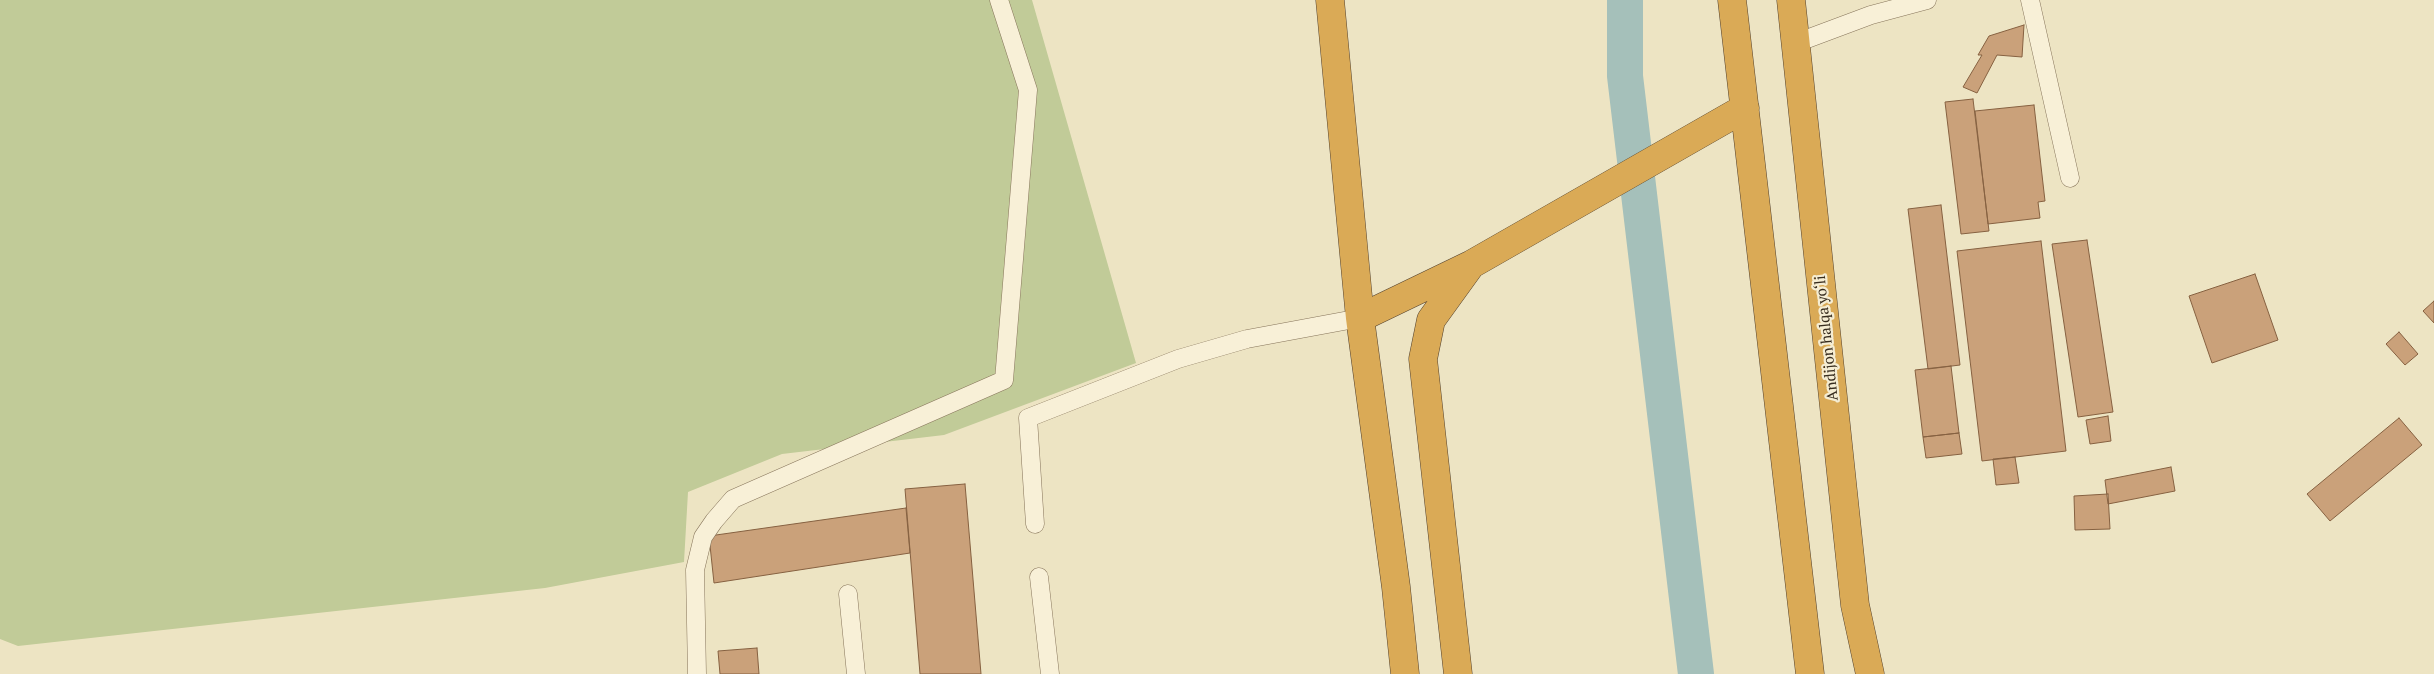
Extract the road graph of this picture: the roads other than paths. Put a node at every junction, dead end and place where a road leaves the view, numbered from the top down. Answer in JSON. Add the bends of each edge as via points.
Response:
{"nodes":[{"id":1,"x":999,"y":0,"type":"edge"},
{"id":2,"x":1330,"y":0,"type":"edge"},
{"id":3,"x":1732,"y":0,"type":"edge"},
{"id":4,"x":1791,"y":0,"type":"edge"},
{"id":5,"x":1927,"y":0,"type":"edge"},
{"id":6,"x":2030,"y":0,"type":"edge"},
{"id":7,"x":1873,"y":8,"type":"edge"},
{"id":8,"x":1796,"y":44,"type":"junction"},
{"id":9,"x":1745,"y":108,"type":"junction"},
{"id":10,"x":2070,"y":178,"type":"dead end"},
{"id":11,"x":1472,"y":264,"type":"junction"},
{"id":12,"x":1360,"y":318,"type":"junction"},
{"id":13,"x":1035,"y":524,"type":"dead end"},
{"id":14,"x":1040,"y":577,"type":"dead end"},
{"id":15,"x":848,"y":594,"type":"dead end"},
{"id":16,"x":697,"y":674,"type":"edge"},
{"id":17,"x":856,"y":674,"type":"edge"},
{"id":18,"x":1050,"y":674,"type":"edge"},
{"id":19,"x":1404,"y":674,"type":"edge"},
{"id":20,"x":1458,"y":674,"type":"edge"},
{"id":21,"x":1810,"y":674,"type":"edge"},
{"id":22,"x":1870,"y":674,"type":"edge"}],
"edges":[{"from":1,"to":16,"type":"lane","via":[[1028,90],[1004,380],[733,499],[703,538],[695,570]]},
{"from":2,"to":12,"type":"highway"},
{"from":3,"to":9,"type":"highway"},
{"from":4,"to":8,"type":"highway","name":"Andijon halqa yo‘li"},
{"from":5,"to":7,"type":"lane"},
{"from":6,"to":10,"type":"lane"},
{"from":7,"to":8,"type":"lane"},
{"from":8,"to":22,"type":"highway","name":"Andijon halqa yo‘li","via":[[1854,605]]},
{"from":9,"to":11,"type":"highway"},
{"from":9,"to":21,"type":"highway"},
{"from":11,"to":12,"type":"highway"},
{"from":11,"to":20,"type":"highway","via":[[1431,320],[1423,359]]},
{"from":12,"to":13,"type":"lane","via":[[1247,339],[1178,359],[1028,418]]},
{"from":12,"to":19,"type":"highway","via":[[1396,586]]},
{"from":14,"to":18,"type":"lane"},
{"from":15,"to":17,"type":"lane"}]}
